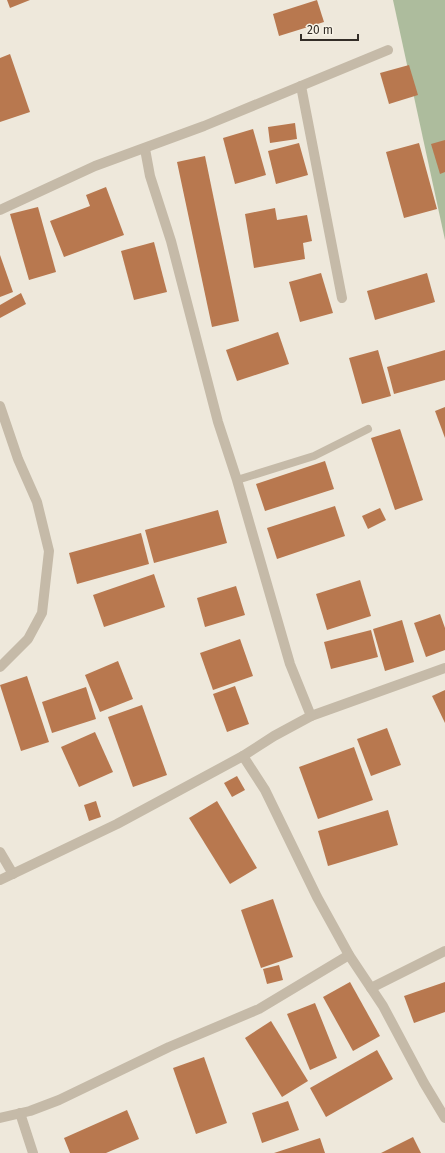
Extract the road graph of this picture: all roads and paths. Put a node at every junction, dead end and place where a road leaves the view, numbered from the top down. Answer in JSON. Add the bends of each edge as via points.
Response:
{"nodes":[{"id":1,"x":388,"y":50,"type":"dead end"},
{"id":2,"x":300,"y":86,"type":"junction"},
{"id":3,"x":145,"y":149,"type":"junction"},
{"id":4,"x":0,"y":210,"type":"edge"},
{"id":5,"x":342,"y":298,"type":"dead end"},
{"id":6,"x":0,"y":406,"type":"edge"},
{"id":7,"x":368,"y":429,"type":"dead end"},
{"id":8,"x":237,"y":480,"type":"junction"},
{"id":9,"x":0,"y":667,"type":"edge"},
{"id":10,"x":445,"y":668,"type":"edge"},
{"id":11,"x":311,"y":716,"type":"junction"},
{"id":12,"x":243,"y":756,"type":"junction"},
{"id":13,"x":0,"y":852,"type":"edge"},
{"id":14,"x":13,"y":874,"type":"junction"},
{"id":15,"x":0,"y":880,"type":"edge"},
{"id":16,"x":445,"y":951,"type":"edge"},
{"id":17,"x":349,"y":955,"type":"junction"},
{"id":18,"x":371,"y":988,"type":"junction"},
{"id":19,"x":20,"y":1113,"type":"junction"},
{"id":20,"x":0,"y":1118,"type":"edge"},
{"id":21,"x":445,"y":1118,"type":"edge"},
{"id":22,"x":34,"y":1153,"type":"edge"}],
"edges":[{"from":1,"to":2,"type":"street"},
{"from":2,"to":3,"type":"street"},
{"from":2,"to":5,"type":"street"},
{"from":3,"to":4,"type":"street","via":[[95,166]]},
{"from":3,"to":8,"type":"street","via":[[150,176],[171,241],[218,422]]},
{"from":6,"to":9,"type":"street","via":[[18,459],[37,502],[49,551],[42,613],[28,640]]},
{"from":7,"to":8,"type":"lane","via":[[314,456]]},
{"from":8,"to":11,"type":"street","via":[[290,664]]},
{"from":10,"to":11,"type":"street"},
{"from":11,"to":12,"type":"street"},
{"from":12,"to":14,"type":"street","via":[[117,824]]},
{"from":12,"to":17,"type":"street","via":[[265,790],[317,897]]},
{"from":13,"to":14,"type":"street"},
{"from":14,"to":15,"type":"street"},
{"from":16,"to":18,"type":"street"},
{"from":17,"to":18,"type":"street"},
{"from":17,"to":19,"type":"street","via":[[259,1009],[169,1046],[59,1100]]},
{"from":18,"to":21,"type":"street"},
{"from":19,"to":20,"type":"street"},
{"from":19,"to":22,"type":"street"}]}
